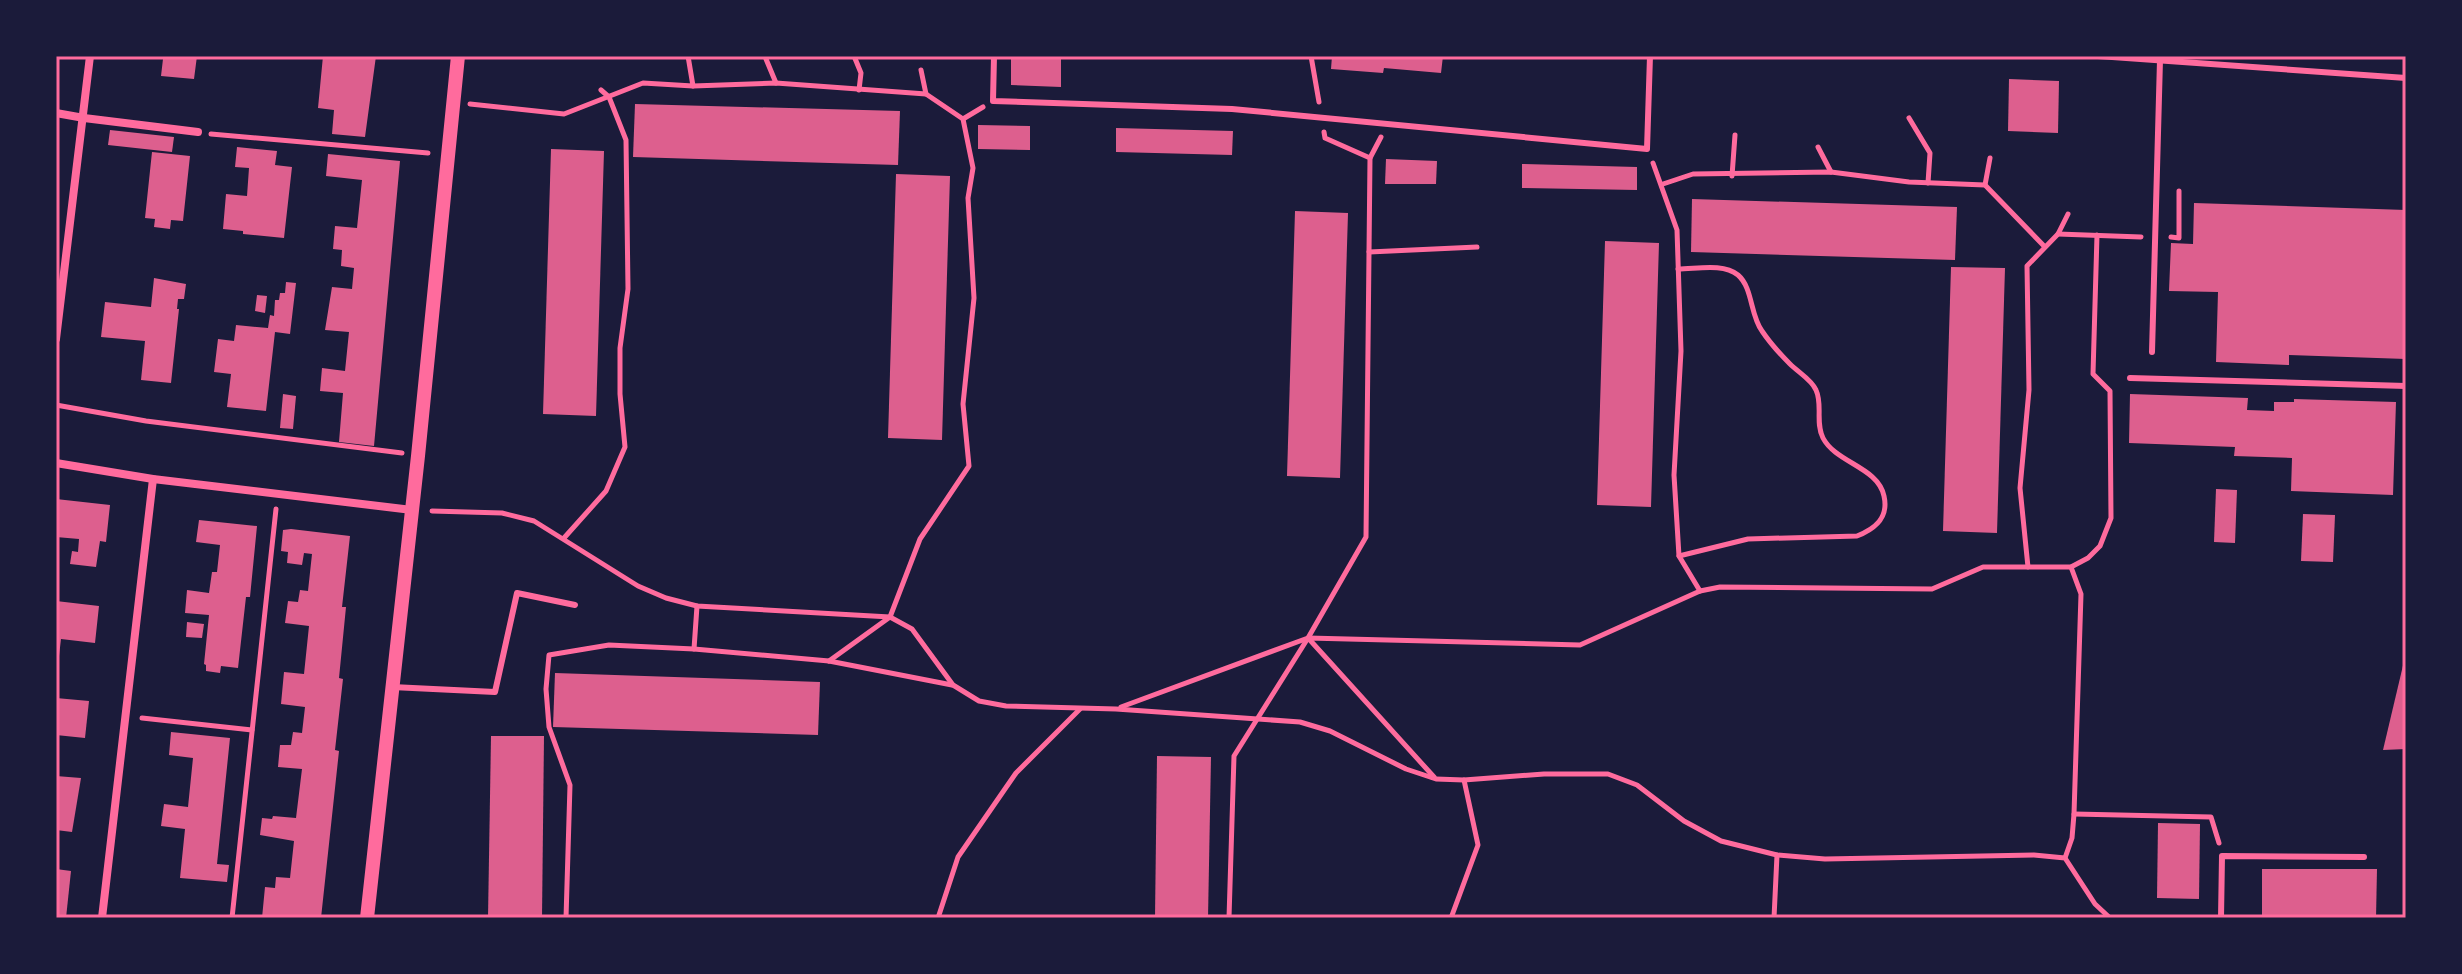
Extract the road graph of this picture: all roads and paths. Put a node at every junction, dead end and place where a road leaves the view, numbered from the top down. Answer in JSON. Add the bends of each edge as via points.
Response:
{"nodes":[{"id":1,"x":90,"y":56,"type":"edge"},
{"id":2,"x":458,"y":56,"type":"edge"},
{"id":3,"x":688,"y":56,"type":"edge"},
{"id":4,"x":854,"y":56,"type":"edge"},
{"id":5,"x":994,"y":56,"type":"edge"},
{"id":6,"x":1311,"y":56,"type":"edge"},
{"id":7,"x":1650,"y":56,"type":"edge"},
{"id":8,"x":2098,"y":56,"type":"edge"},
{"id":9,"x":766,"y":59,"type":"dead end"},
{"id":10,"x":2160,"y":60,"type":"junction"},
{"id":11,"x":921,"y":70,"type":"dead end"},
{"id":12,"x":2406,"y":78,"type":"edge"},
{"id":13,"x":776,"y":83,"type":"junction"},
{"id":14,"x":693,"y":86,"type":"junction"},
{"id":15,"x":601,"y":90,"type":"dead end"},
{"id":16,"x":859,"y":90,"type":"junction"},
{"id":17,"x":926,"y":94,"type":"junction"},
{"id":18,"x":609,"y":97,"type":"junction"},
{"id":19,"x":453,"y":102,"type":"junction"},
{"id":20,"x":56,"y":113,"type":"edge"},
{"id":21,"x":84,"y":118,"type":"junction"},
{"id":22,"x":1321,"y":118,"type":"junction"},
{"id":23,"x":1909,"y":118,"type":"dead end"},
{"id":24,"x":198,"y":132,"type":"joint"},
{"id":25,"x":1735,"y":135,"type":"dead end"},
{"id":26,"x":1818,"y":147,"type":"dead end"},
{"id":27,"x":1647,"y":149,"type":"junction"},
{"id":28,"x":450,"y":155,"type":"junction"},
{"id":29,"x":1990,"y":158,"type":"dead end"},
{"id":30,"x":1831,"y":172,"type":"junction"},
{"id":31,"x":1732,"y":176,"type":"junction"},
{"id":32,"x":1928,"y":183,"type":"junction"},
{"id":33,"x":1663,"y":184,"type":"junction"},
{"id":34,"x":1985,"y":185,"type":"junction"},
{"id":35,"x":2179,"y":191,"type":"dead end"},
{"id":36,"x":2068,"y":214,"type":"dead end"},
{"id":37,"x":2058,"y":234,"type":"junction"},
{"id":38,"x":2097,"y":235,"type":"junction"},
{"id":39,"x":2155,"y":237,"type":"junction"},
{"id":40,"x":2044,"y":246,"type":"junction"},
{"id":41,"x":1477,"y":247,"type":"dead end"},
{"id":42,"x":1369,"y":252,"type":"junction"},
{"id":43,"x":1678,"y":269,"type":"junction"},
{"id":44,"x":56,"y":339,"type":"edge"},
{"id":45,"x":2152,"y":352,"type":"dead end"},
{"id":46,"x":2130,"y":378,"type":"dead end"},
{"id":47,"x":2406,"y":386,"type":"edge"},
{"id":48,"x":56,"y":405,"type":"edge"},
{"id":49,"x":418,"y":456,"type":"junction"},
{"id":50,"x":56,"y":463,"type":"edge"},
{"id":51,"x":153,"y":479,"type":"junction"},
{"id":52,"x":277,"y":494,"type":"junction"},
{"id":53,"x":412,"y":510,"type":"junction"},
{"id":54,"x":564,"y":538,"type":"junction"},
{"id":55,"x":1679,"y":556,"type":"junction"},
{"id":56,"x":2028,"y":567,"type":"junction"},
{"id":57,"x":2071,"y":567,"type":"junction"},
{"id":58,"x":1700,"y":591,"type":"junction"},
{"id":59,"x":575,"y":605,"type":"dead end"},
{"id":60,"x":697,"y":606,"type":"junction"},
{"id":61,"x":890,"y":617,"type":"junction"},
{"id":62,"x":1308,"y":638,"type":"junction"},
{"id":63,"x":694,"y":649,"type":"junction"},
{"id":64,"x":829,"y":661,"type":"junction"},
{"id":65,"x":953,"y":685,"type":"junction"},
{"id":66,"x":392,"y":687,"type":"junction"},
{"id":67,"x":1080,"y":709,"type":"junction"},
{"id":68,"x":1116,"y":709,"type":"junction"},
{"id":69,"x":126,"y":716,"type":"junction"},
{"id":70,"x":1258,"y":718,"type":"junction"},
{"id":71,"x":252,"y":730,"type":"junction"},
{"id":72,"x":1436,"y":779,"type":"junction"},
{"id":73,"x":1464,"y":780,"type":"junction"},
{"id":74,"x":2074,"y":814,"type":"junction"},
{"id":75,"x":1777,"y":855,"type":"junction"},
{"id":76,"x":2222,"y":856,"type":"junction"},
{"id":77,"x":2364,"y":857,"type":"dead end"},
{"id":78,"x":2065,"y":858,"type":"junction"},
{"id":79,"x":102,"y":918,"type":"edge"},
{"id":80,"x":232,"y":918,"type":"edge"},
{"id":81,"x":367,"y":918,"type":"edge"},
{"id":82,"x":566,"y":918,"type":"edge"},
{"id":83,"x":938,"y":918,"type":"edge"},
{"id":84,"x":1229,"y":918,"type":"edge"},
{"id":85,"x":1451,"y":918,"type":"edge"},
{"id":86,"x":1774,"y":918,"type":"edge"},
{"id":87,"x":2110,"y":918,"type":"edge"},
{"id":88,"x":2221,"y":918,"type":"edge"}],
"edges":[{"from":1,"to":21,"type":"street"},
{"from":2,"to":19,"type":"street"},
{"from":3,"to":14,"type":"path"},
{"from":4,"to":16,"type":"path","via":[[861,73]]},
{"from":5,"to":22,"type":"lane","via":[[993,101],[1232,109]]},
{"from":6,"to":22,"type":"path"},
{"from":7,"to":27,"type":"lane"},
{"from":8,"to":10,"type":"lane"},
{"from":9,"to":13,"type":"path"},
{"from":10,"to":12,"type":"lane"},
{"from":10,"to":39,"type":"lane"},
{"from":11,"to":17,"type":"path"},
{"from":13,"to":14,"type":"path"},
{"from":13,"to":16,"type":"path"},
{"from":14,"to":18,"type":"path","via":[[643,83]]},
{"from":15,"to":18,"type":"path"},
{"from":16,"to":17,"type":"path"},
{"from":17,"to":61,"type":"path","via":[[963,119],[973,168],[968,198],[974,298],[963,404],[969,466],[920,539]]},
{"from":18,"to":19,"type":"path","via":[[564,114]]},
{"from":18,"to":54,"type":"path","via":[[626,140],[628,289],[620,348],[625,447],[606,491]]},
{"from":19,"to":28,"type":"street"},
{"from":20,"to":21,"type":"street"},
{"from":21,"to":24,"type":"street"},
{"from":21,"to":44,"type":"street"},
{"from":22,"to":27,"type":"lane"},
{"from":22,"to":42,"type":"path","via":[[1325,138],[1370,158]]},
{"from":23,"to":32,"type":"path","via":[[1930,153]]},
{"from":24,"to":28,"type":"path"},
{"from":25,"to":31,"type":"path"},
{"from":26,"to":30,"type":"path"},
{"from":27,"to":33,"type":"path"},
{"from":28,"to":49,"type":"street"},
{"from":29,"to":34,"type":"path"},
{"from":30,"to":31,"type":"path"},
{"from":30,"to":32,"type":"path"},
{"from":31,"to":33,"type":"path","via":[[1693,174]]},
{"from":32,"to":34,"type":"path"},
{"from":33,"to":43,"type":"path","via":[[1677,230]]},
{"from":34,"to":40,"type":"path"},
{"from":35,"to":39,"type":"path","via":[[2179,238]]},
{"from":36,"to":37,"type":"path"},
{"from":37,"to":38,"type":"path"},
{"from":37,"to":40,"type":"path"},
{"from":38,"to":39,"type":"path"},
{"from":38,"to":57,"type":"path","via":[[2093,374],[2110,391],[2111,518],[2100,546]]},
{"from":39,"to":45,"type":"lane"},
{"from":40,"to":56,"type":"path","via":[[2027,266],[2029,390],[2020,488]]},
{"from":41,"to":42,"type":"path"},
{"from":42,"to":62,"type":"path","via":[[1366,537]]},
{"from":43,"to":55,"type":"path","via":[[1681,351],[1674,475]]},
{"from":43,"to":55,"type":"path","via":[[1724,268],[1745,282],[1760,329],[1814,385],[1823,438],[1871,476],[1885,497],[1881,522],[1857,536],[1748,539]]},
{"from":46,"to":47,"type":"lane"},
{"from":48,"to":49,"type":"path"},
{"from":49,"to":53,"type":"street"},
{"from":50,"to":51,"type":"street"},
{"from":51,"to":52,"type":"street"},
{"from":51,"to":69,"type":"street"},
{"from":52,"to":53,"type":"street"},
{"from":52,"to":71,"type":"path"},
{"from":53,"to":54,"type":"path","via":[[502,513],[534,521]]},
{"from":53,"to":66,"type":"street"},
{"from":54,"to":60,"type":"path","via":[[638,586]]},
{"from":55,"to":58,"type":"path"},
{"from":56,"to":57,"type":"path"},
{"from":56,"to":58,"type":"path","via":[[1983,567],[1932,589]]},
{"from":57,"to":74,"type":"path","via":[[2081,594]]},
{"from":58,"to":62,"type":"path","via":[[1580,645]]},
{"from":59,"to":66,"type":"lane","via":[[517,593],[495,692]]},
{"from":60,"to":61,"type":"path"},
{"from":60,"to":63,"type":"path"},
{"from":61,"to":64,"type":"path"},
{"from":61,"to":65,"type":"path","via":[[912,629]]},
{"from":62,"to":68,"type":"path"},
{"from":62,"to":70,"type":"path"},
{"from":62,"to":72,"type":"path"},
{"from":63,"to":64,"type":"path"},
{"from":63,"to":82,"type":"path","via":[[609,645],[549,655],[549,727],[570,785]]},
{"from":64,"to":65,"type":"path"},
{"from":65,"to":67,"type":"path","via":[[979,701]]},
{"from":66,"to":81,"type":"street"},
{"from":67,"to":68,"type":"path"},
{"from":67,"to":83,"type":"path","via":[[1016,773],[966,845]]},
{"from":68,"to":70,"type":"path"},
{"from":69,"to":71,"type":"path"},
{"from":69,"to":79,"type":"street"},
{"from":70,"to":72,"type":"path","via":[[1330,731]]},
{"from":70,"to":84,"type":"path","via":[[1234,756]]},
{"from":71,"to":80,"type":"path"},
{"from":72,"to":73,"type":"path"},
{"from":73,"to":75,"type":"path","via":[[1608,774],[1637,785],[1721,841]]},
{"from":73,"to":85,"type":"path","via":[[1478,845]]},
{"from":74,"to":76,"type":"path","via":[[2211,817]]},
{"from":74,"to":78,"type":"path"},
{"from":75,"to":78,"type":"path"},
{"from":75,"to":86,"type":"path"},
{"from":76,"to":77,"type":"lane"},
{"from":76,"to":88,"type":"lane"},
{"from":78,"to":87,"type":"path"}]}
